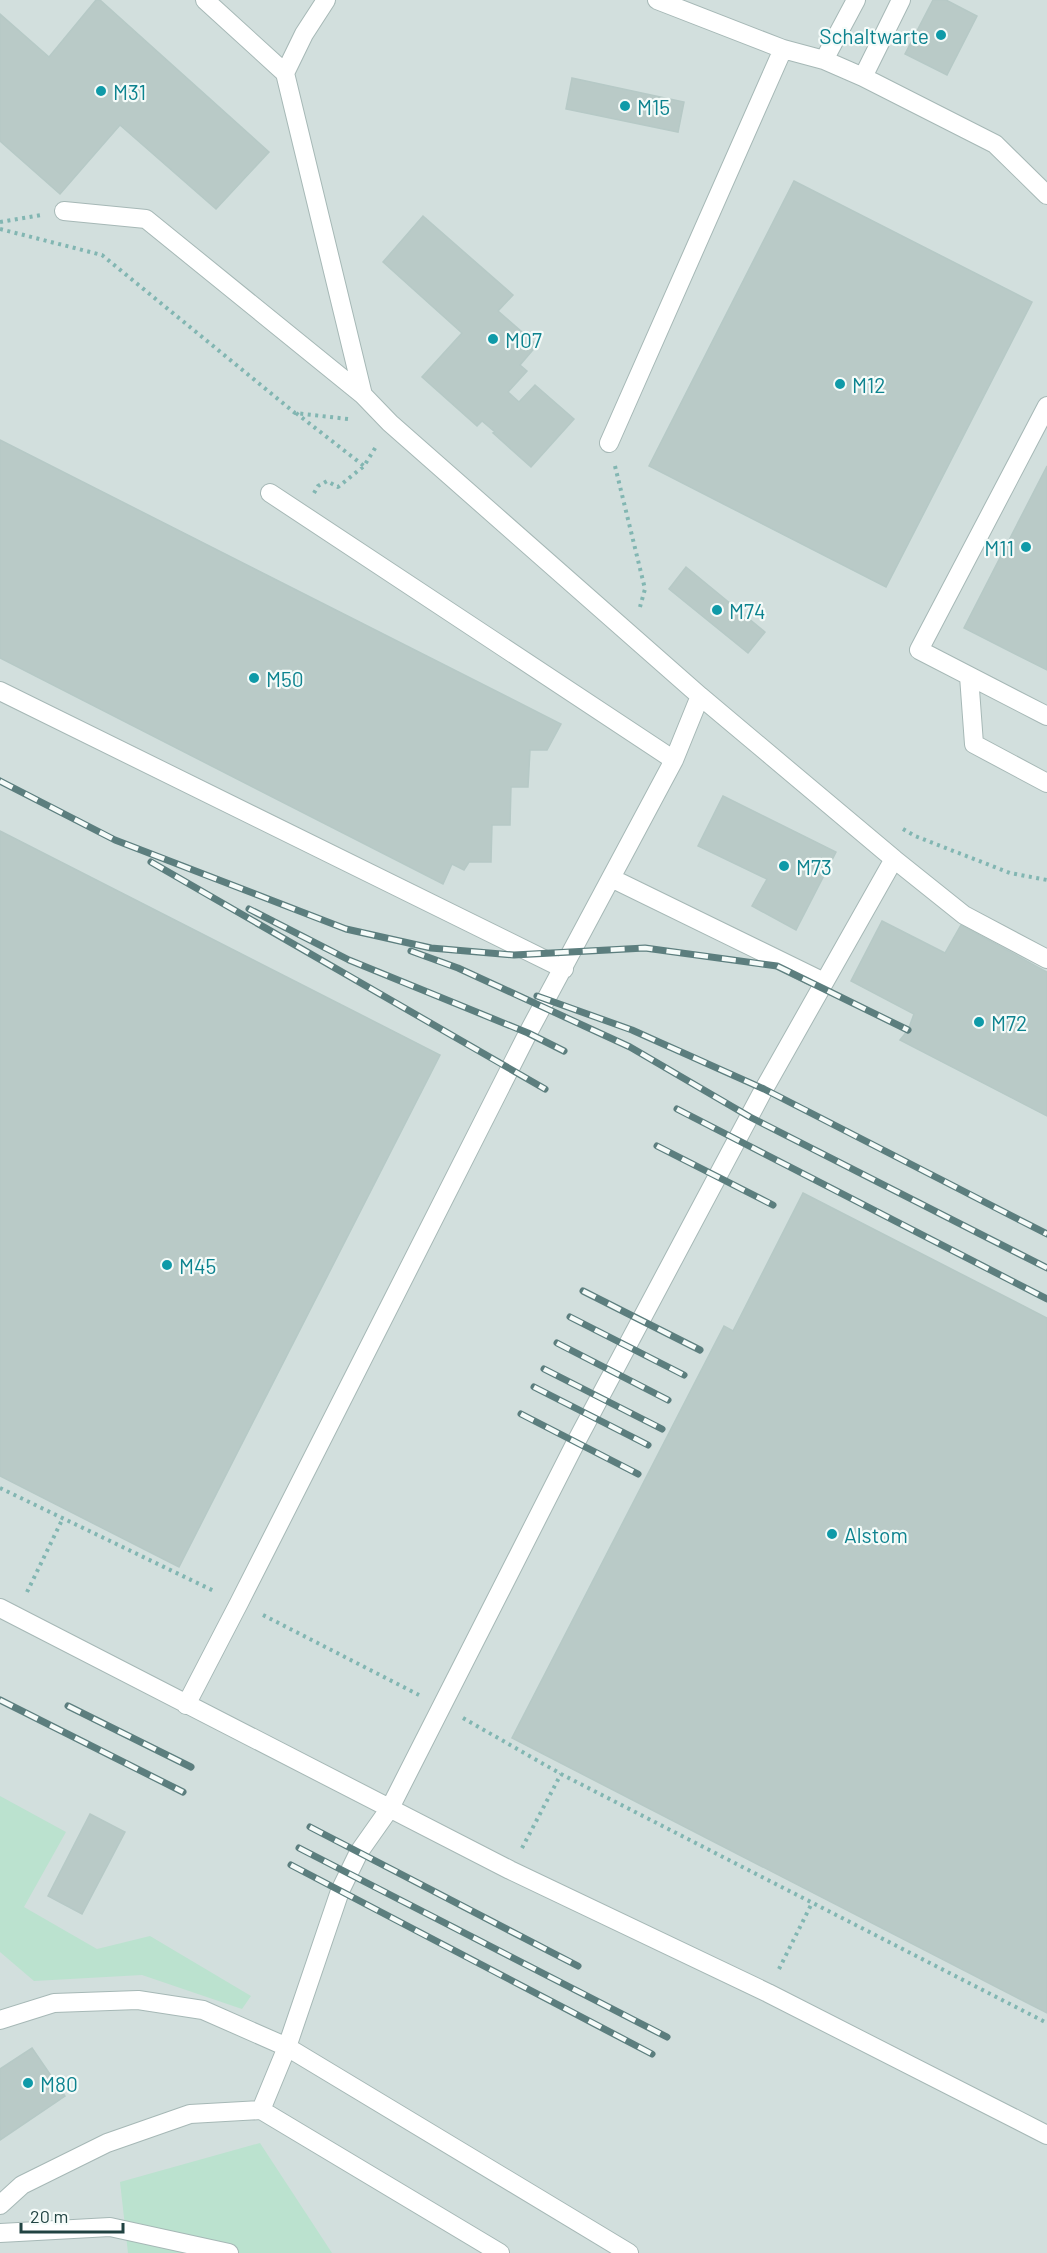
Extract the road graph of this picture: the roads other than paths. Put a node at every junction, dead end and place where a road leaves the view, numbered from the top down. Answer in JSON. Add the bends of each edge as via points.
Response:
{"nodes":[{"id":1,"x":205,"y":0,"type":"edge"},
{"id":2,"x":326,"y":0,"type":"edge"},
{"id":3,"x":657,"y":0,"type":"edge"},
{"id":4,"x":855,"y":0,"type":"edge"},
{"id":5,"x":900,"y":0,"type":"edge"},
{"id":6,"x":783,"y":49,"type":"junction"},
{"id":7,"x":824,"y":60,"type":"junction"},
{"id":8,"x":285,"y":73,"type":"junction"},
{"id":9,"x":863,"y":77,"type":"junction"},
{"id":10,"x":1047,"y":195,"type":"edge"},
{"id":11,"x":64,"y":211,"type":"road end"},
{"id":12,"x":363,"y":395,"type":"junction"},
{"id":13,"x":1047,"y":406,"type":"edge"},
{"id":14,"x":609,"y":443,"type":"road end"},
{"id":15,"x":270,"y":493,"type":"dead end"},
{"id":16,"x":969,"y":676,"type":"junction"},
{"id":17,"x":0,"y":691,"type":"edge"},
{"id":18,"x":700,"y":696,"type":"junction"},
{"id":19,"x":1047,"y":716,"type":"edge"},
{"id":20,"x":674,"y":760,"type":"junction"},
{"id":21,"x":1047,"y":783,"type":"edge"},
{"id":22,"x":894,"y":859,"type":"junction"},
{"id":23,"x":611,"y":878,"type":"junction"},
{"id":24,"x":1047,"y":959,"type":"edge"},
{"id":25,"x":564,"y":969,"type":"junction"},
{"id":26,"x":824,"y":982,"type":"junction"},
{"id":27,"x":7,"y":1612,"type":"edge"},
{"id":28,"x":186,"y":1705,"type":"junction"},
{"id":29,"x":390,"y":1808,"type":"junction"},
{"id":30,"x":0,"y":2019,"type":"edge"},
{"id":31,"x":287,"y":2047,"type":"junction"},
{"id":32,"x":261,"y":2110,"type":"junction"},
{"id":33,"x":1047,"y":2135,"type":"edge"},
{"id":34,"x":0,"y":2205,"type":"edge"},
{"id":35,"x":0,"y":2233,"type":"edge"},
{"id":36,"x":229,"y":2253,"type":"edge"},
{"id":37,"x":500,"y":2253,"type":"edge"},
{"id":38,"x":629,"y":2253,"type":"edge"}],
"edges":[{"from":1,"to":8,"type":"lane"},
{"from":2,"to":8,"type":"lane"},
{"from":3,"to":6,"type":"lane"},
{"from":4,"to":7,"type":"lane"},
{"from":5,"to":9,"type":"lane"},
{"from":6,"to":7,"type":"lane"},
{"from":6,"to":14,"type":"lane"},
{"from":7,"to":9,"type":"lane"},
{"from":8,"to":12,"type":"lane"},
{"from":9,"to":10,"type":"lane","via":[[994,144]]},
{"from":11,"to":12,"type":"lane","via":[[146,219]]},
{"from":12,"to":18,"type":"lane"},
{"from":13,"to":16,"type":"lane","via":[[919,650]]},
{"from":15,"to":20,"type":"lane"},
{"from":16,"to":19,"type":"lane"},
{"from":16,"to":21,"type":"lane","via":[[974,744]]},
{"from":17,"to":25,"type":"lane"},
{"from":18,"to":20,"type":"lane"},
{"from":18,"to":22,"type":"lane"},
{"from":20,"to":23,"type":"lane"},
{"from":22,"to":24,"type":"lane","via":[[964,915]]},
{"from":22,"to":26,"type":"lane"},
{"from":23,"to":25,"type":"lane"},
{"from":23,"to":26,"type":"lane"},
{"from":25,"to":28,"type":"lane"},
{"from":26,"to":29,"type":"lane","via":[[576,1442]]},
{"from":27,"to":28,"type":"lane"},
{"from":28,"to":29,"type":"lane"},
{"from":29,"to":31,"type":"lane","via":[[358,1852],[340,1891]]},
{"from":29,"to":33,"type":"lane"},
{"from":30,"to":31,"type":"lane","via":[[54,2003],[138,2000],[203,2010]]},
{"from":31,"to":32,"type":"lane"},
{"from":31,"to":38,"type":"lane"},
{"from":32,"to":34,"type":"lane","via":[[190,2114],[107,2143],[22,2185]]},
{"from":32,"to":37,"type":"lane"},
{"from":35,"to":36,"type":"lane","via":[[110,2227]]}]}
